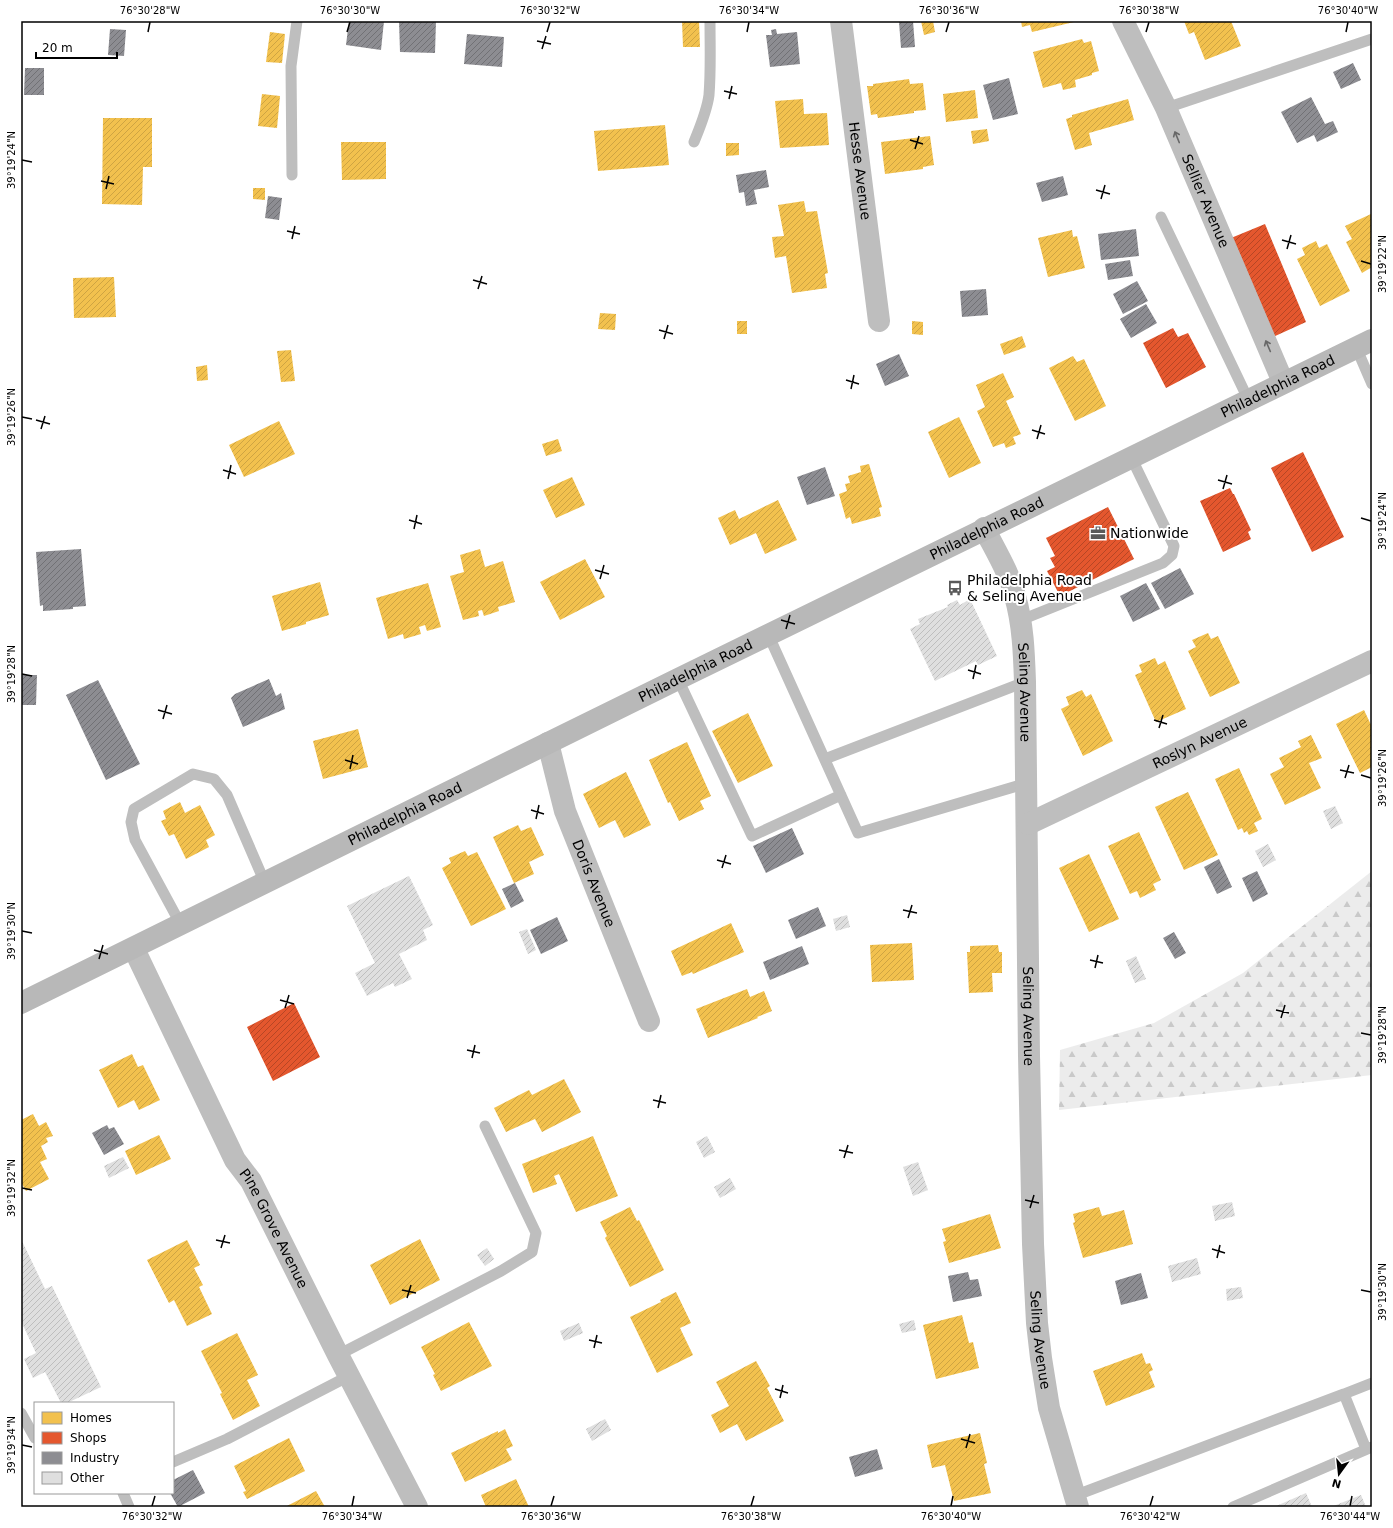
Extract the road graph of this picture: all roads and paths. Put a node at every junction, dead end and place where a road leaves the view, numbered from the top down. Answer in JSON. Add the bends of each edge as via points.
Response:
{"nodes":[{"id":1,"x":297,"y":21,"type":"edge"},
{"id":2,"x":710,"y":21,"type":"edge"},
{"id":3,"x":840,"y":21,"type":"edge"},
{"id":4,"x":1123,"y":21,"type":"edge"},
{"id":5,"x":1372,"y":39,"type":"edge"},
{"id":6,"x":1166,"y":108,"type":"junction"},
{"id":7,"x":694,"y":142,"type":"dead end"},
{"id":8,"x":292,"y":175,"type":"dead end"},
{"id":9,"x":1161,"y":216,"type":"dead end"},
{"id":10,"x":879,"y":321,"type":"dead end"},
{"id":11,"x":1364,"y":343,"type":"edge"},
{"id":12,"x":1283,"y":382,"type":"junction"},
{"id":13,"x":1372,"y":384,"type":"edge"},
{"id":14,"x":1248,"y":399,"type":"junction"},
{"id":15,"x":1131,"y":457,"type":"junction"},
{"id":16,"x":984,"y":528,"type":"junction"},
{"id":17,"x":1021,"y":620,"type":"junction"},
{"id":18,"x":768,"y":634,"type":"junction"},
{"id":19,"x":1372,"y":661,"type":"edge"},
{"id":20,"x":678,"y":678,"type":"junction"},
{"id":21,"x":1025,"y":682,"type":"junction"},
{"id":22,"x":548,"y":743,"type":"junction"},
{"id":23,"x":825,"y":759,"type":"junction"},
{"id":24,"x":1027,"y":783,"type":"junction"},
{"id":25,"x":841,"y":795,"type":"junction"},
{"id":26,"x":1028,"y":824,"type":"junction"},
{"id":27,"x":265,"y":884,"type":"junction"},
{"id":28,"x":181,"y":925,"type":"junction"},
{"id":29,"x":134,"y":949,"type":"junction"},
{"id":30,"x":21,"y":1004,"type":"edge"},
{"id":31,"x":649,"y":1021,"type":"dead end"},
{"id":32,"x":485,"y":1126,"type":"dead end"},
{"id":33,"x":338,"y":1355,"type":"junction"},
{"id":34,"x":349,"y":1376,"type":"junction"},
{"id":35,"x":1372,"y":1383,"type":"edge"},
{"id":36,"x":1344,"y":1394,"type":"junction"},
{"id":37,"x":21,"y":1412,"type":"edge"},
{"id":38,"x":34,"y":1436,"type":"edge"},
{"id":39,"x":1369,"y":1448,"type":"edge"},
{"id":40,"x":174,"y":1462,"type":"edge"},
{"id":41,"x":123,"y":1494,"type":"edge"},
{"id":42,"x":1076,"y":1501,"type":"edge"},
{"id":43,"x":129,"y":1507,"type":"edge"},
{"id":44,"x":417,"y":1507,"type":"edge"},
{"id":45,"x":1233,"y":1507,"type":"edge"}],
"edges":[{"from":1,"to":8,"type":"lane","via":[[291,66]]},
{"from":2,"to":7,"type":"lane","via":[[708,96]]},
{"from":3,"to":10,"type":"street","name":"Hesse Avenue"},
{"from":4,"to":6,"type":"street","name":"Sellier Avenue"},
{"from":5,"to":6,"type":"lane"},
{"from":12,"to":6,"type":"street","name":"Sellier Avenue","one_way":true},
{"from":9,"to":14,"type":"lane"},
{"from":11,"to":12,"type":"main road","name":"Philadelphia Road"},
{"from":11,"to":13,"type":"lane"},
{"from":12,"to":14,"type":"main road","name":"Philadelphia Road"},
{"from":14,"to":15,"type":"main road","name":"Philadelphia Road"},
{"from":15,"to":16,"type":"main road","name":"Philadelphia Road"},
{"from":15,"to":17,"type":"lane","via":[[1174,546],[1172,555],[1163,563]]},
{"from":16,"to":17,"type":"street","name":"Seling Avenue","via":[[1010,580]]},
{"from":16,"to":18,"type":"main road","name":"Philadelphia Road"},
{"from":17,"to":21,"type":"street","name":"Seling Avenue"},
{"from":18,"to":20,"type":"main road","name":"Philadelphia Road"},
{"from":18,"to":23,"type":"lane"},
{"from":19,"to":26,"type":"street","name":"Roslyn Avenue"},
{"from":20,"to":22,"type":"main road","name":"Philadelphia Road"},
{"from":20,"to":25,"type":"lane","via":[[752,836]]},
{"from":21,"to":23,"type":"lane"},
{"from":21,"to":24,"type":"street","name":"Seling Avenue"},
{"from":22,"to":27,"type":"main road","name":"Philadelphia Road"},
{"from":22,"to":31,"type":"street","name":"Doris Avenue","via":[[565,811]]},
{"from":23,"to":25,"type":"lane"},
{"from":24,"to":25,"type":"lane","via":[[858,833]]},
{"from":24,"to":26,"type":"street","name":"Seling Avenue"},
{"from":26,"to":42,"type":"street","name":"Seling Avenue","via":[[1029,1056],[1037,1323],[1049,1408]]},
{"from":27,"to":28,"type":"main road","name":"Philadelphia Road"},
{"from":27,"to":28,"type":"lane","via":[[227,795],[214,779],[193,774],[134,808],[131,822],[135,840]]},
{"from":28,"to":29,"type":"main road","name":"Philadelphia Road"},
{"from":29,"to":30,"type":"main road","name":"Philadelphia Road"},
{"from":29,"to":33,"type":"street","name":"Pine Grove Avenue","via":[[235,1160],[251,1181]]},
{"from":32,"to":33,"type":"lane","via":[[536,1233],[532,1252],[501,1271]]},
{"from":33,"to":34,"type":"street","name":"Pine Grove Avenue"},
{"from":34,"to":40,"type":"lane","via":[[227,1439]]},
{"from":34,"to":44,"type":"street","name":"Pine Grove Avenue"},
{"from":35,"to":36,"type":"lane"},
{"from":36,"to":39,"type":"lane"},
{"from":36,"to":42,"type":"lane"},
{"from":37,"to":38,"type":"lane"},
{"from":39,"to":45,"type":"lane"},
{"from":41,"to":43,"type":"lane"}]}
